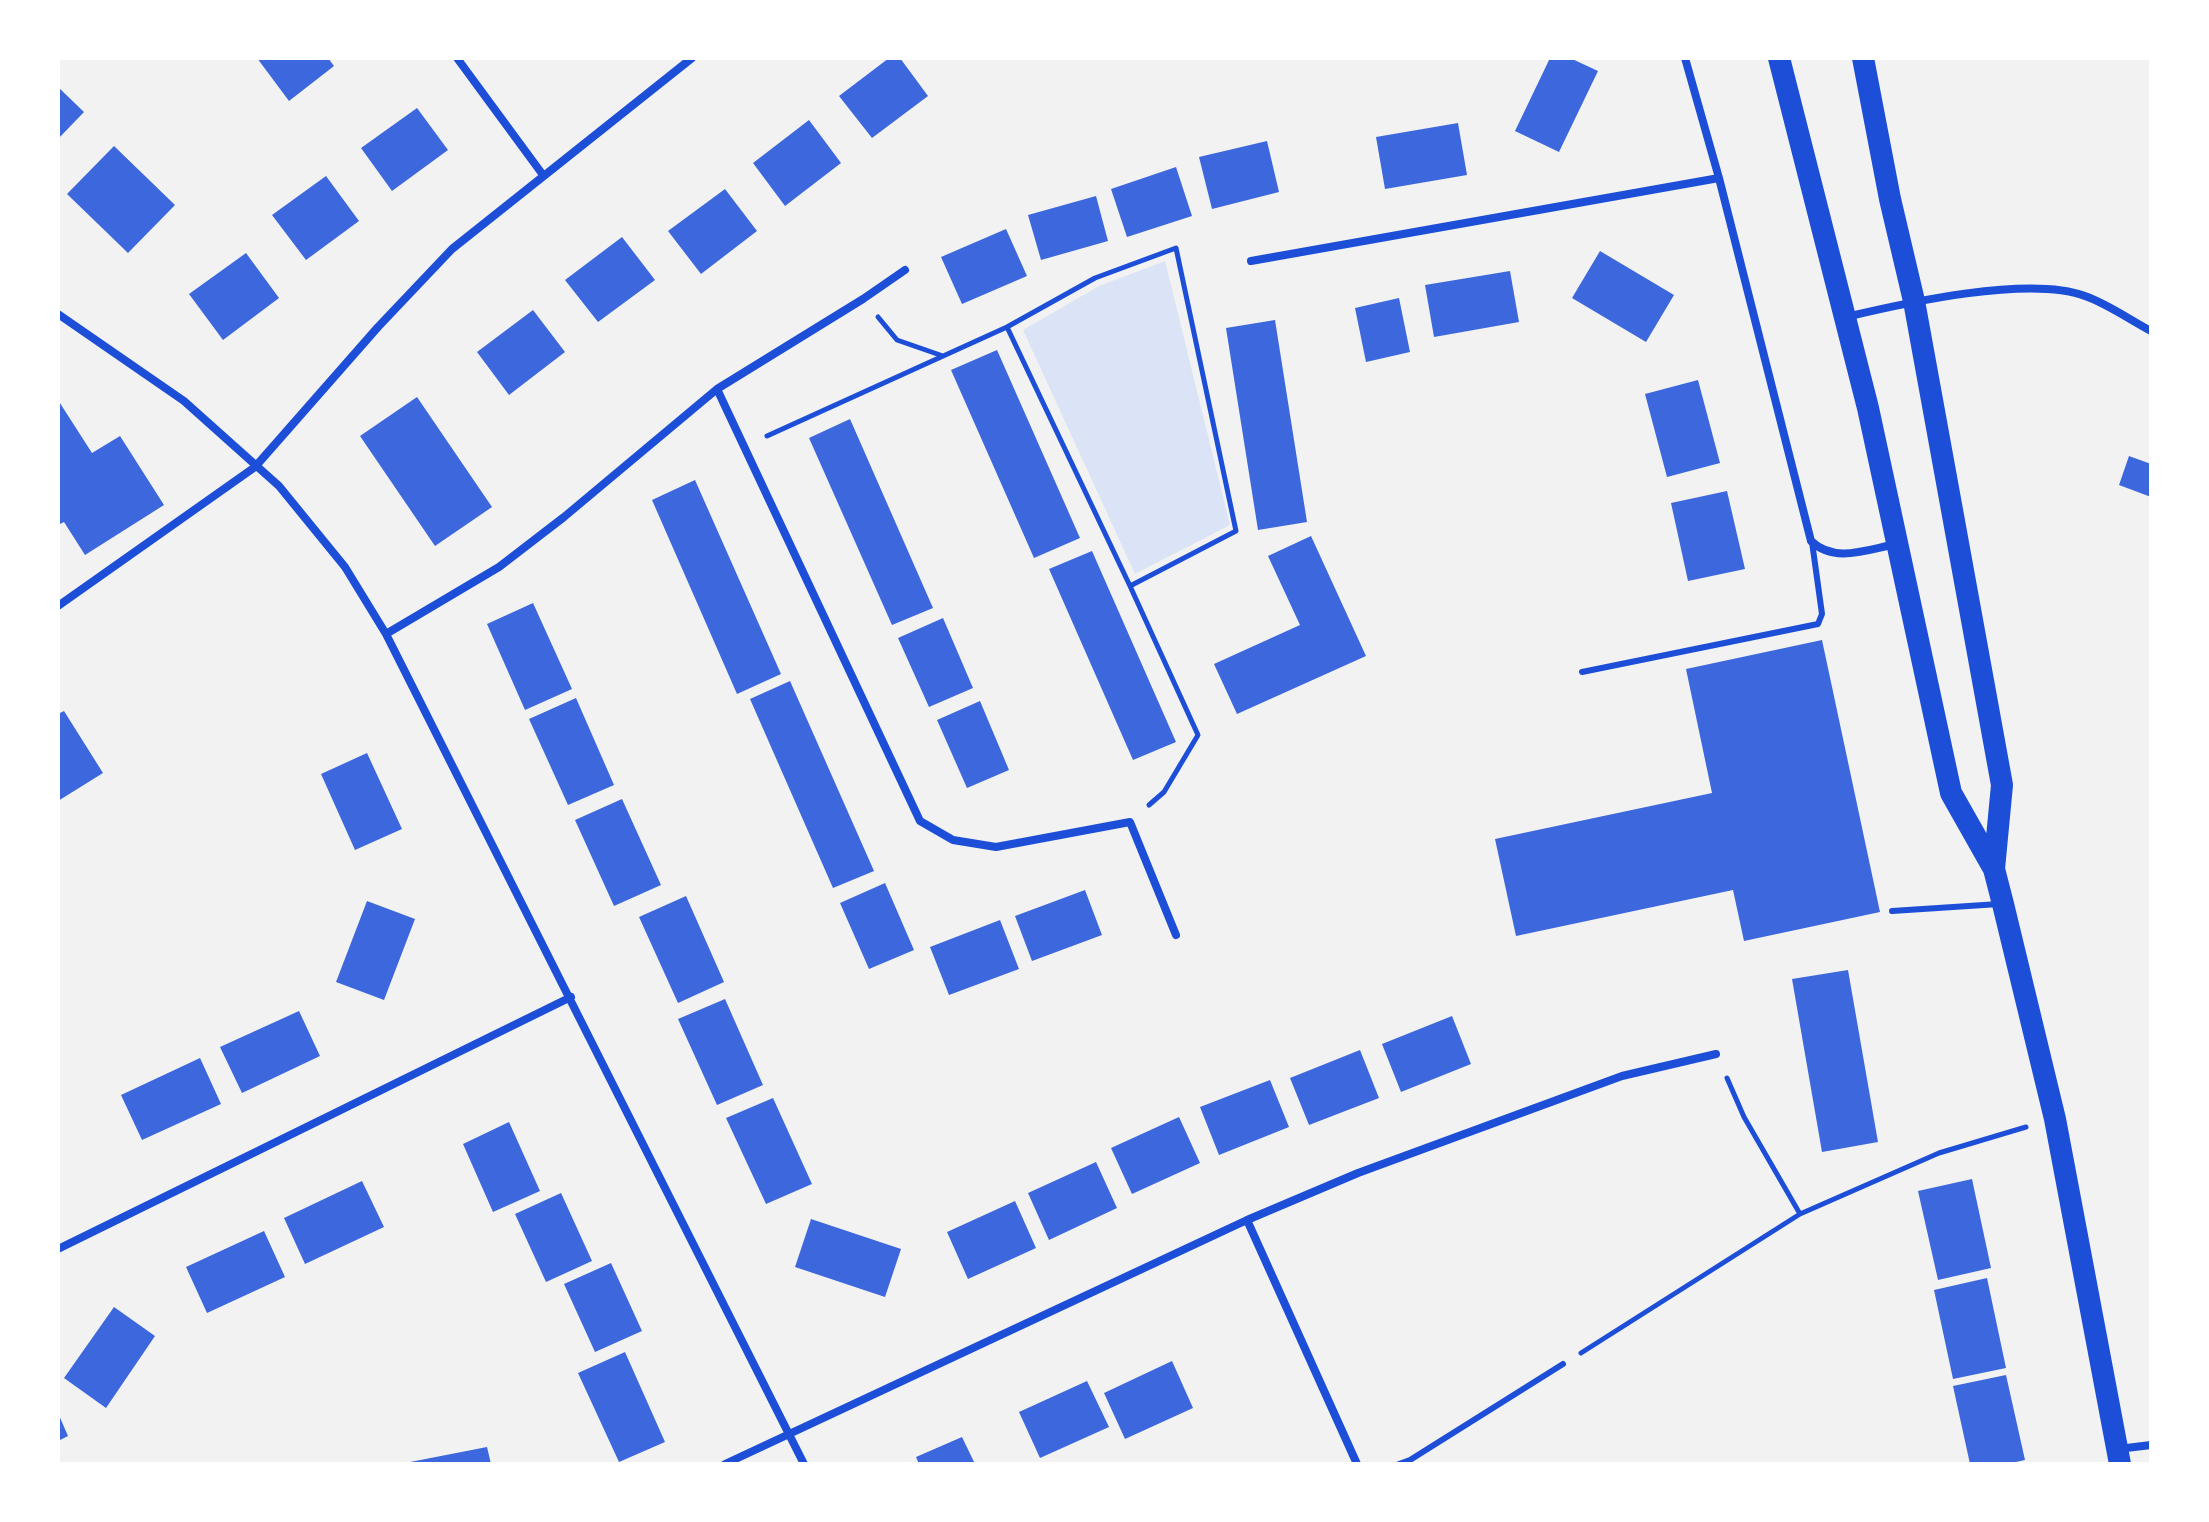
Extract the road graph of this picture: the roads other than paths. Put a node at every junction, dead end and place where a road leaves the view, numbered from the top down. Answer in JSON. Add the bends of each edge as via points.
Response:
{"nodes":[{"id":1,"x":457,"y":58,"type":"edge"},
{"id":2,"x":692,"y":58,"type":"edge"},
{"id":3,"x":1685,"y":58,"type":"edge"},
{"id":4,"x":1779,"y":58,"type":"edge"},
{"id":5,"x":1863,"y":58,"type":"edge"},
{"id":6,"x":543,"y":175,"type":"junction"},
{"id":7,"x":1719,"y":178,"type":"junction"},
{"id":8,"x":1251,"y":261,"type":"dead end"},
{"id":9,"x":905,"y":270,"type":"dead end"},
{"id":10,"x":1914,"y":301,"type":"junction"},
{"id":11,"x":58,"y":314,"type":"edge"},
{"id":12,"x":1845,"y":317,"type":"junction"},
{"id":13,"x":2151,"y":331,"type":"edge"},
{"id":14,"x":717,"y":389,"type":"junction"},
{"id":15,"x":255,"y":467,"type":"junction"},
{"id":16,"x":1811,"y":541,"type":"junction"},
{"id":17,"x":1898,"y":544,"type":"junction"},
{"id":18,"x":58,"y":606,"type":"edge"},
{"id":19,"x":386,"y":634,"type":"junction"},
{"id":20,"x":1582,"y":672,"type":"dead end"},
{"id":21,"x":1994,"y":869,"type":"junction"},
{"id":22,"x":2003,"y":904,"type":"junction"},
{"id":23,"x":1892,"y":911,"type":"dead end"},
{"id":24,"x":1176,"y":935,"type":"dead end"},
{"id":25,"x":571,"y":997,"type":"junction"},
{"id":26,"x":1716,"y":1054,"type":"road end"},
{"id":27,"x":1247,"y":1220,"type":"junction"},
{"id":28,"x":58,"y":1249,"type":"edge"},
{"id":29,"x":1563,"y":1364,"type":"road end"},
{"id":30,"x":789,"y":1433,"type":"junction"},
{"id":31,"x":2151,"y":1445,"type":"edge"},
{"id":32,"x":2118,"y":1456,"type":"edge"},
{"id":33,"x":725,"y":1464,"type":"edge"},
{"id":34,"x":804,"y":1464,"type":"edge"},
{"id":35,"x":1357,"y":1464,"type":"edge"},
{"id":36,"x":1399,"y":1464,"type":"edge"}],
"edges":[{"from":1,"to":6,"type":"street"},
{"from":2,"to":6,"type":"street"},
{"from":3,"to":7,"type":"street"},
{"from":4,"to":12,"type":"highway"},
{"from":5,"to":10,"type":"highway"},
{"from":6,"to":15,"type":"street","via":[[452,249]]},
{"from":7,"to":8,"type":"street"},
{"from":7,"to":16,"type":"street"},
{"from":9,"to":14,"type":"street"},
{"from":10,"to":12,"type":"street"},
{"from":10,"to":13,"type":"street","via":[[2010,290],[2084,295]]},
{"from":10,"to":21,"type":"highway","via":[[2002,785]]},
{"from":11,"to":15,"type":"street","via":[[184,401]]},
{"from":12,"to":17,"type":"highway"},
{"from":14,"to":19,"type":"street","via":[[499,567]]},
{"from":14,"to":24,"type":"street","via":[[920,821],[953,840],[996,847],[1130,822]]},
{"from":15,"to":18,"type":"street"},
{"from":15,"to":19,"type":"street","via":[[279,486],[345,567]]},
{"from":16,"to":17,"type":"street","via":[[1836,555]]},
{"from":16,"to":20,"type":"lane","via":[[1822,614],[1818,624]]},
{"from":17,"to":21,"type":"highway","via":[[1951,793]]},
{"from":19,"to":25,"type":"street"},
{"from":21,"to":22,"type":"highway"},
{"from":22,"to":23,"type":"lane"},
{"from":22,"to":32,"type":"highway","via":[[2055,1119]]},
{"from":25,"to":28,"type":"street"},
{"from":25,"to":30,"type":"street"},
{"from":26,"to":27,"type":"street","via":[[1622,1076],[1358,1173]]},
{"from":27,"to":30,"type":"street"},
{"from":27,"to":35,"type":"street"},
{"from":29,"to":36,"type":"lane"},
{"from":30,"to":33,"type":"street"},
{"from":30,"to":34,"type":"street"},
{"from":31,"to":32,"type":"street"}]}
